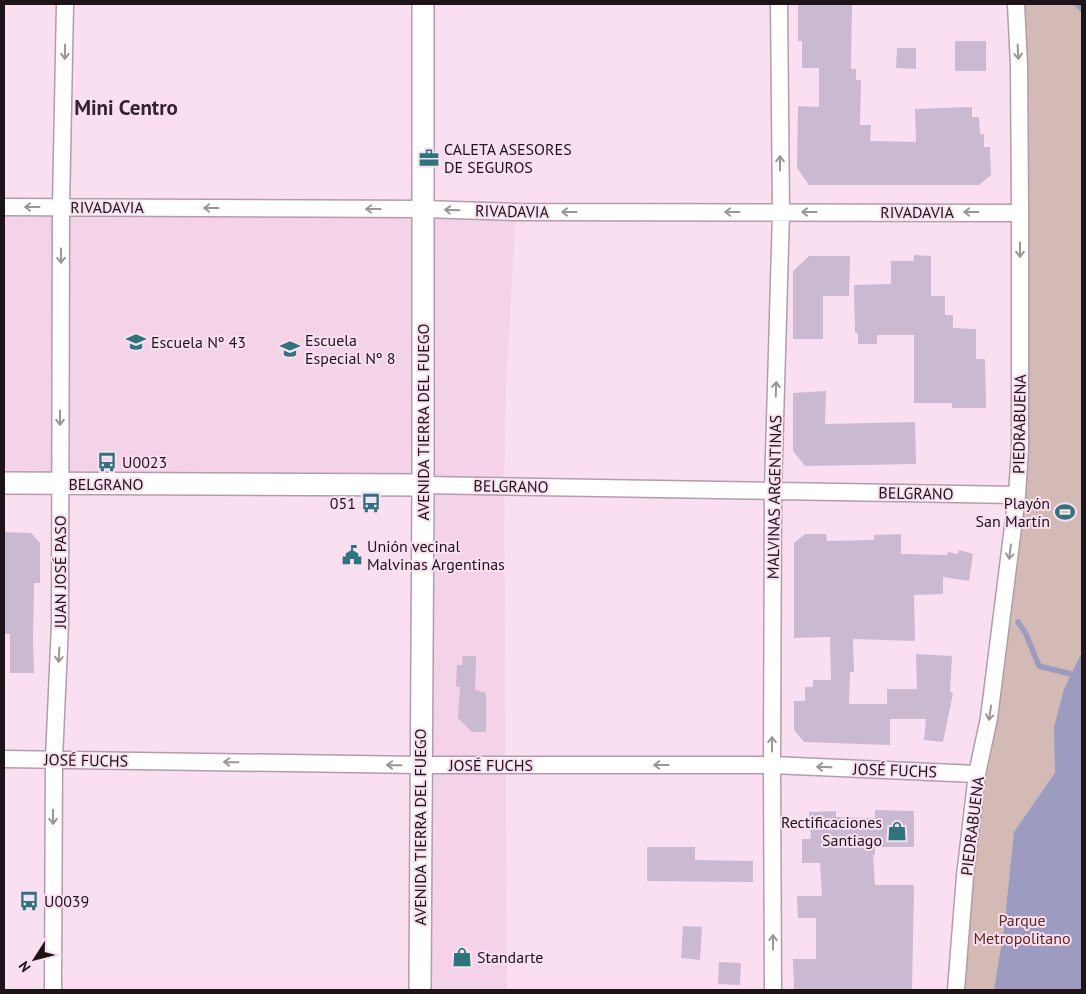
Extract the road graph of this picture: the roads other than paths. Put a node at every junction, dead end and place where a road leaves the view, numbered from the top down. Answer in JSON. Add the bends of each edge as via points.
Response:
{"nodes":[{"id":1,"x":65,"y":4,"type":"edge"},
{"id":2,"x":423,"y":4,"type":"edge"},
{"id":3,"x":779,"y":4,"type":"edge"},
{"id":4,"x":1016,"y":4,"type":"edge"},
{"id":5,"x":4,"y":207,"type":"edge"},
{"id":6,"x":61,"y":207,"type":"junction"},
{"id":7,"x":422,"y":209,"type":"junction"},
{"id":8,"x":780,"y":212,"type":"junction"},
{"id":9,"x":1020,"y":212,"type":"junction"},
{"id":10,"x":4,"y":483,"type":"edge"},
{"id":11,"x":60,"y":484,"type":"junction"},
{"id":12,"x":423,"y":485,"type":"junction"},
{"id":13,"x":773,"y":491,"type":"junction"},
{"id":14,"x":1017,"y":495,"type":"junction"},
{"id":15,"x":4,"y":759,"type":"edge"},
{"id":16,"x":54,"y":759,"type":"junction"},
{"id":17,"x":420,"y":765,"type":"junction"},
{"id":18,"x":772,"y":765,"type":"junction"},
{"id":19,"x":977,"y":774,"type":"junction"},
{"id":20,"x":53,"y":990,"type":"edge"},
{"id":21,"x":420,"y":990,"type":"edge"},
{"id":22,"x":773,"y":990,"type":"edge"},
{"id":23,"x":956,"y":990,"type":"edge"}],
"edges":[{"from":1,"to":6,"type":"street","name":"JUAN JOSÉ PASO","one_way":true},
{"from":2,"to":7,"type":"street","name":"AVENIDA TIERRA DEL FUEGO"},
{"from":8,"to":3,"type":"street","name":"MALVINAS ARGENTINAS","one_way":true},
{"from":4,"to":9,"type":"street","name":"PIEDRABUENA","one_way":true},
{"from":6,"to":5,"type":"street","name":"RIVADAVIA","one_way":true},
{"from":7,"to":6,"type":"street","name":"RIVADAVIA","one_way":true},
{"from":6,"to":11,"type":"street","name":"JUAN JOSÉ PASO","one_way":true},
{"from":8,"to":7,"type":"street","name":"RIVADAVIA","one_way":true},
{"from":7,"to":12,"type":"street","name":"AVENIDA TIERRA DEL FUEGO"},
{"from":9,"to":8,"type":"street","name":"RIVADAVIA","one_way":true},
{"from":13,"to":8,"type":"street","name":"MALVINAS ARGENTINAS","one_way":true},
{"from":9,"to":14,"type":"street","name":"PIEDRABUENA","one_way":true,"via":[[1020,448]]},
{"from":10,"to":11,"type":"street","name":"BELGRANO"},
{"from":11,"to":12,"type":"street","name":"BELGRANO"},
{"from":11,"to":16,"type":"street","name":"JUAN JOSÉ PASO","one_way":true,"via":[[60,624]]},
{"from":12,"to":13,"type":"street","name":"BELGRANO"},
{"from":12,"to":17,"type":"street","name":"AVENIDA TIERRA DEL FUEGO"},
{"from":13,"to":14,"type":"street","name":"BELGRANO"},
{"from":18,"to":13,"type":"street","name":"MALVINAS ARGENTINAS","one_way":true},
{"from":14,"to":19,"type":"street","name":"PIEDRABUENA","one_way":true,"via":[[989,718]]},
{"from":15,"to":16,"type":"street","name":"JOSÉ FUCHS"},
{"from":17,"to":16,"type":"street","name":"JOSÉ FUCHS","one_way":true},
{"from":16,"to":20,"type":"street","name":"JUAN JOSÉ PASO","one_way":true},
{"from":18,"to":17,"type":"street","name":"JOSÉ FUCHS","one_way":true},
{"from":17,"to":21,"type":"street","name":"AVENIDA TIERRA DEL FUEGO"},
{"from":19,"to":18,"type":"street","name":"JOSÉ FUCHS","one_way":true},
{"from":22,"to":18,"type":"street","name":"MALVINAS ARGENTINAS","one_way":true},
{"from":19,"to":23,"type":"street","name":"PIEDRABUENA"}]}
